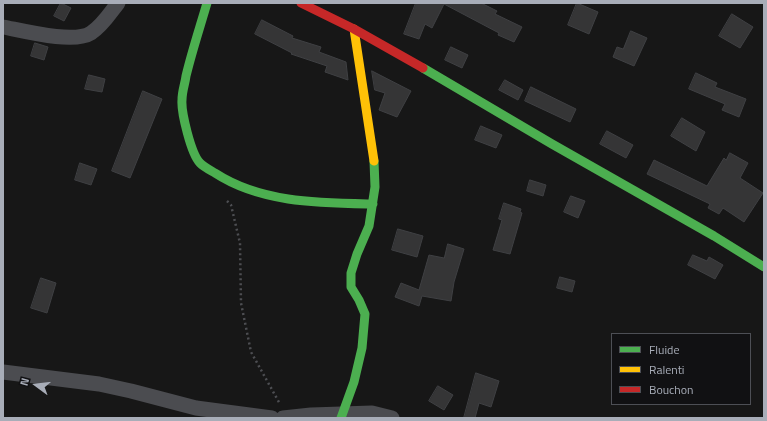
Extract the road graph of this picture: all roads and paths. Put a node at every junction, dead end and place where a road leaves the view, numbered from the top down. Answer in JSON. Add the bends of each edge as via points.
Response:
{"nodes":[{"id":1,"x":118,"y":3,"type":"edge"},
{"id":2,"x":208,"y":3,"type":"edge"},
{"id":3,"x":302,"y":3,"type":"edge"},
{"id":4,"x":3,"y":27,"type":"edge"},
{"id":5,"x":354,"y":29,"type":"junction"},
{"id":6,"x":227,"y":200,"type":"dead end"},
{"id":7,"x":373,"y":204,"type":"junction"},
{"id":8,"x":764,"y":267,"type":"edge"},
{"id":9,"x":3,"y":372,"type":"edge"},
{"id":10,"x":342,"y":416,"type":"edge"},
{"id":11,"x":272,"y":418,"type":"edge"},
{"id":12,"x":283,"y":418,"type":"edge"},
{"id":13,"x":289,"y":418,"type":"edge"},
{"id":14,"x":392,"y":418,"type":"edge"}],
"edges":[{"from":1,"to":4,"type":"street","via":[[103,23],[90,33],[76,38]]},
{"from":2,"to":7,"type":"street","via":[[184,83],[182,105],[189,138],[198,161],[220,178],[249,189],[287,198],[328,203]]},
{"from":3,"to":5,"type":"street"},
{"from":5,"to":7,"type":"street","via":[[373,152]]},
{"from":5,"to":8,"type":"street"},
{"from":6,"to":13,"type":"path","via":[[231,206],[240,243],[241,303],[251,352]]},
{"from":7,"to":10,"type":"street","via":[[369,226],[351,273],[351,287],[365,314],[354,382]]},
{"from":9,"to":11,"type":"street","via":[[99,384],[196,408]]},
{"from":10,"to":13,"type":"street","via":[[311,415]]},
{"from":10,"to":14,"type":"street","via":[[372,413]]},
{"from":12,"to":13,"type":"street"}]}
